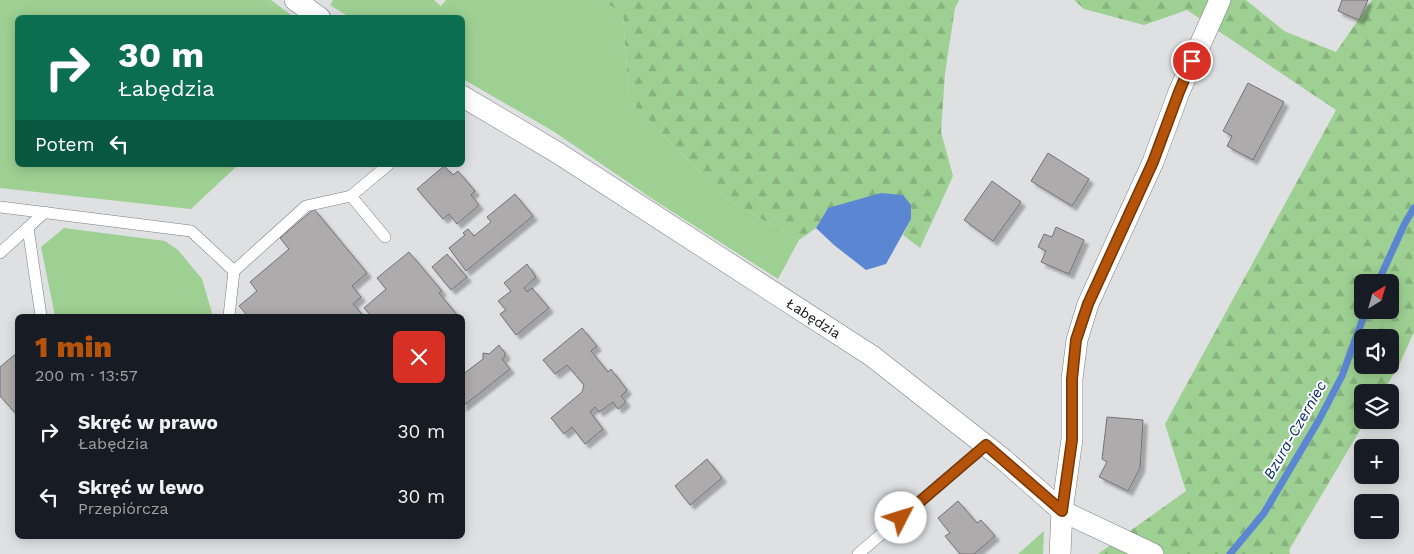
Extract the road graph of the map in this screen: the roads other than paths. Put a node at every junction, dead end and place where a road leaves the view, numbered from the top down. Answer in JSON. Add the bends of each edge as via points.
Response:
{"nodes":[{"id":1,"x":295,"y":0,"type":"edge"},
{"id":2,"x":1220,"y":0,"type":"edge"},
{"id":3,"x":316,"y":15,"type":"edge"},
{"id":4,"x":465,"y":100,"type":"edge"},
{"id":5,"x":386,"y":167,"type":"edge"},
{"id":6,"x":351,"y":196,"type":"junction"},
{"id":7,"x":0,"y":206,"type":"edge"},
{"id":8,"x":45,"y":212,"type":"junction"},
{"id":9,"x":28,"y":228,"type":"junction"},
{"id":10,"x":385,"y":237,"type":"dead end"},
{"id":11,"x":0,"y":253,"type":"edge"},
{"id":12,"x":234,"y":271,"type":"junction"},
{"id":13,"x":41,"y":314,"type":"edge"},
{"id":14,"x":229,"y":314,"type":"edge"},
{"id":15,"x":986,"y":445,"type":"junction"},
{"id":16,"x":1062,"y":511,"type":"junction"},
{"id":17,"x":858,"y":554,"type":"edge"},
{"id":18,"x":1060,"y":554,"type":"edge"},
{"id":19,"x":1153,"y":554,"type":"edge"}],
"edges":[{"from":1,"to":3,"type":"street"},
{"from":2,"to":16,"type":"street","via":[[1179,92],[1153,162],[1088,304],[1076,340],[1072,440]]},
{"from":4,"to":15,"type":"street","name":"Łabędzia","via":[[558,153],[872,356]]},
{"from":5,"to":6,"type":"lane"},
{"from":6,"to":10,"type":"lane"},
{"from":6,"to":12,"type":"lane","via":[[306,206]]},
{"from":7,"to":8,"type":"lane"},
{"from":8,"to":9,"type":"lane"},
{"from":8,"to":12,"type":"lane","via":[[191,231]]},
{"from":9,"to":11,"type":"lane"},
{"from":9,"to":13,"type":"lane"},
{"from":12,"to":14,"type":"lane"},
{"from":15,"to":16,"type":"street","name":"Łabędzia"},
{"from":15,"to":17,"type":"lane"},
{"from":16,"to":18,"type":"street"},
{"from":16,"to":19,"type":"street","name":"Łabędzia"}]}
